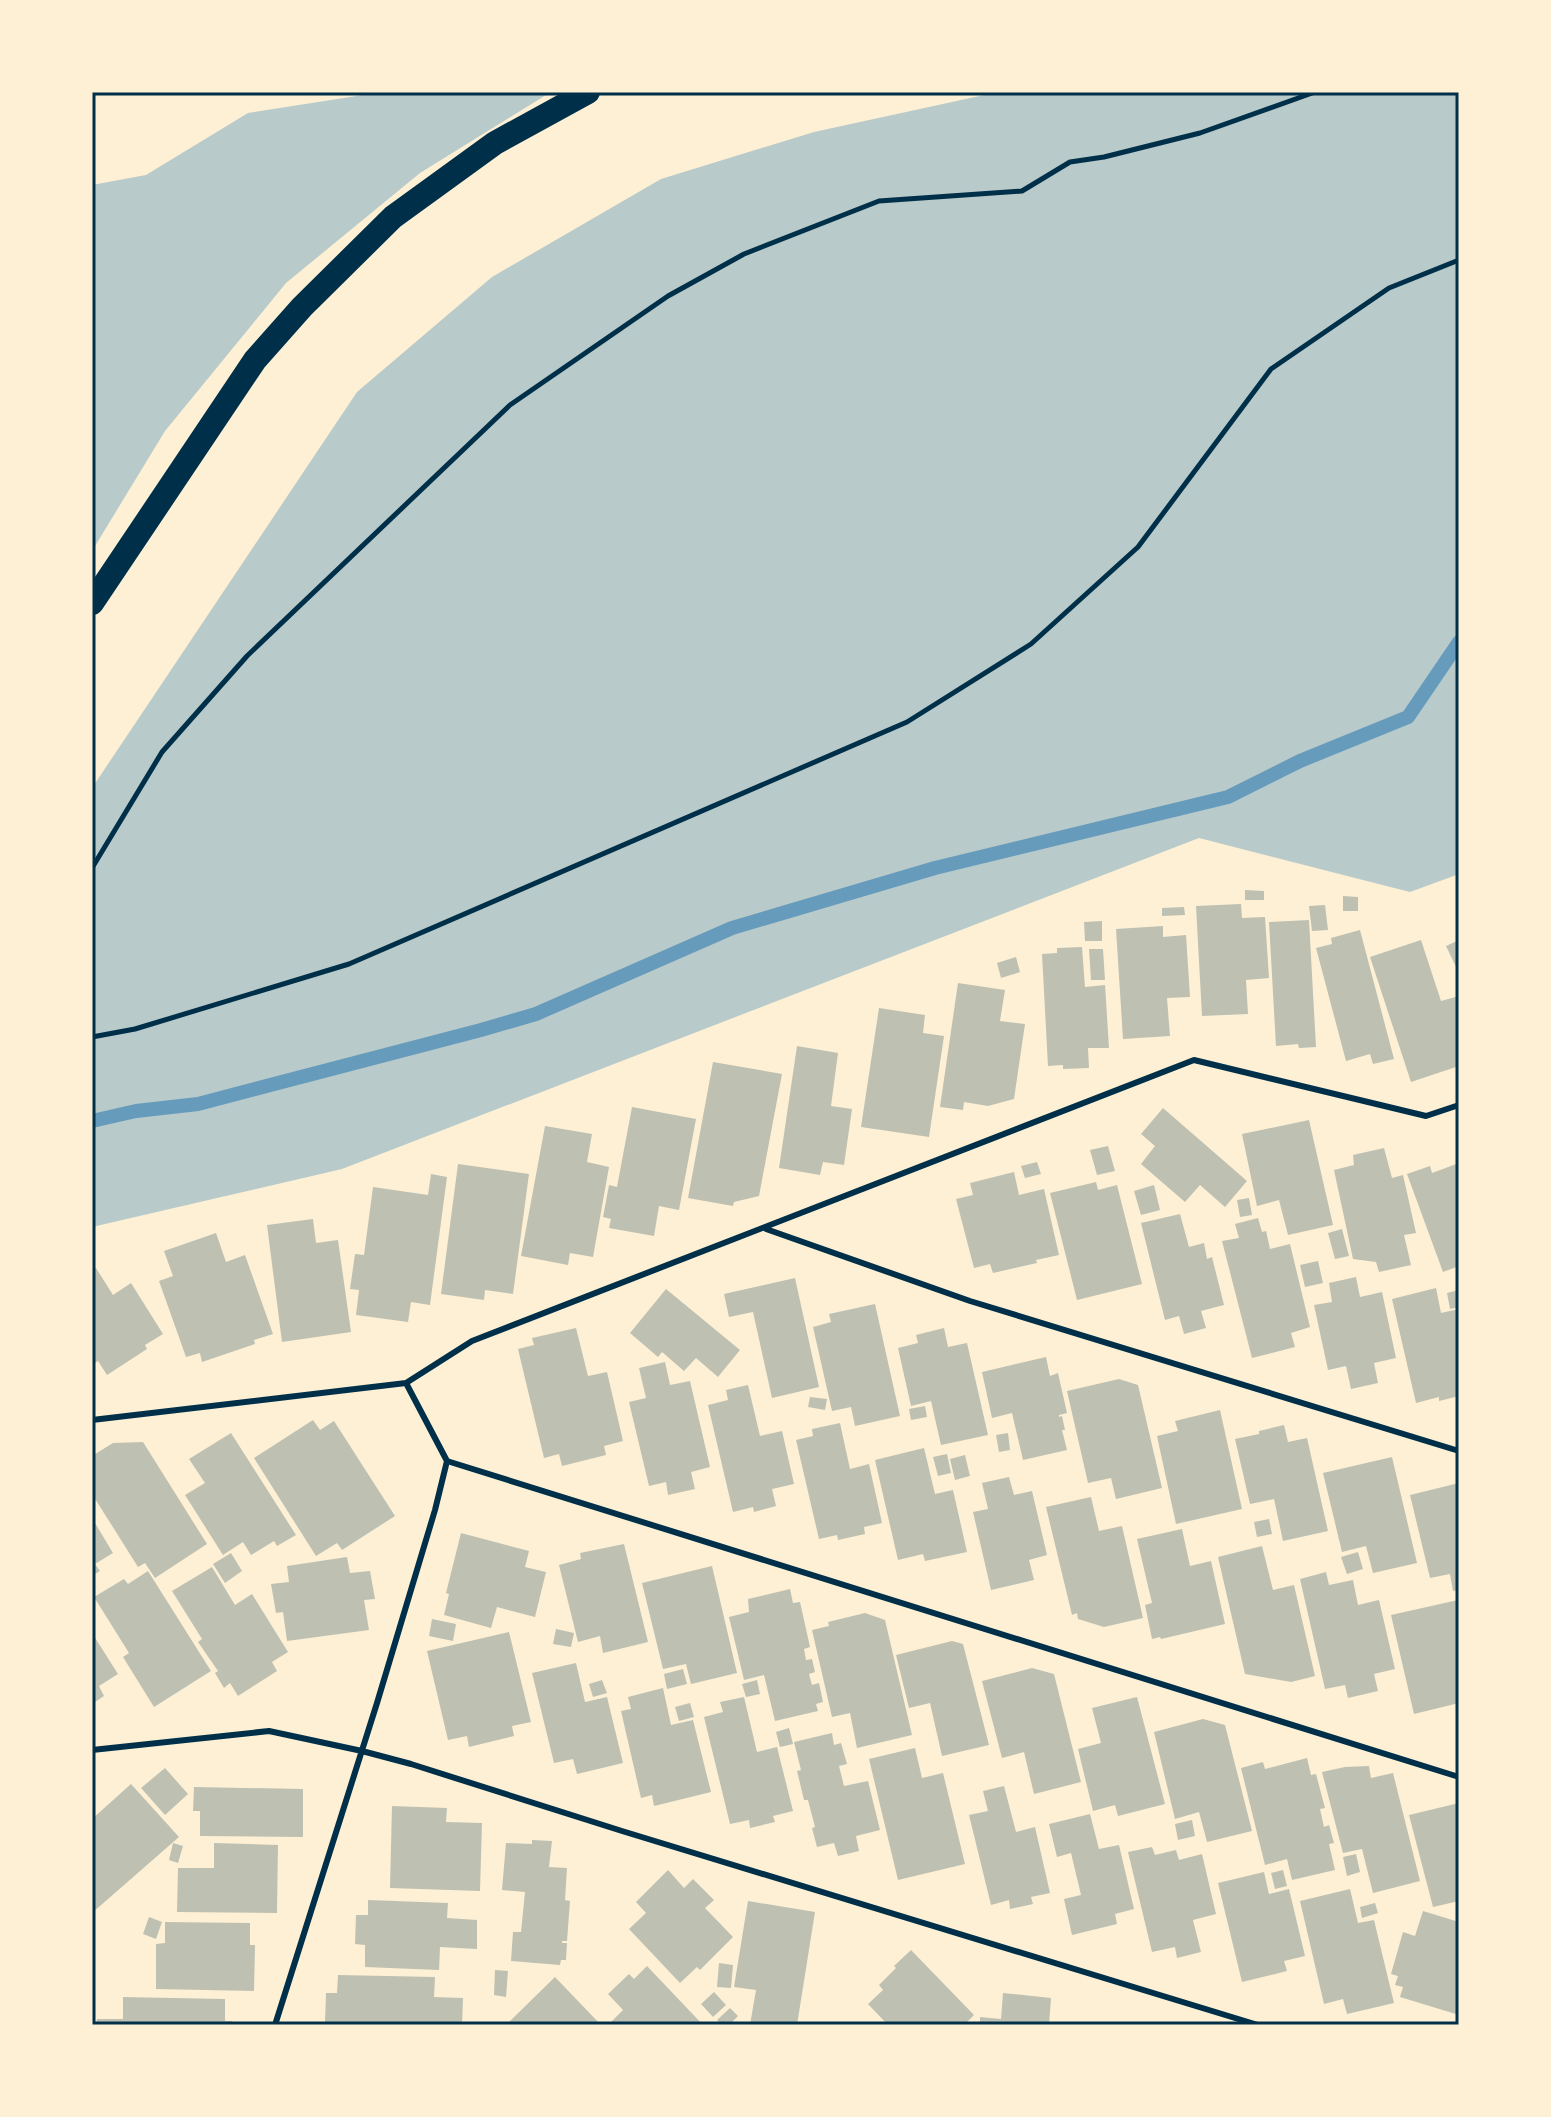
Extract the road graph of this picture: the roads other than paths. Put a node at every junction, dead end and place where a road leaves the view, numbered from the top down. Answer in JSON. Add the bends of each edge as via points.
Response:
{"nodes":[{"id":1,"x":588,"y":92,"type":"edge"},
{"id":2,"x":92,"y":603,"type":"edge"},
{"id":3,"x":1459,"y":1105,"type":"edge"},
{"id":4,"x":764,"y":1228,"type":"junction"},
{"id":5,"x":406,"y":1383,"type":"junction"},
{"id":6,"x":92,"y":1420,"type":"edge"},
{"id":7,"x":1459,"y":1451,"type":"edge"},
{"id":8,"x":447,"y":1461,"type":"junction"},
{"id":9,"x":92,"y":1750,"type":"edge"},
{"id":10,"x":362,"y":1751,"type":"junction"},
{"id":11,"x":1459,"y":1777,"type":"edge"},
{"id":12,"x":275,"y":2025,"type":"edge"},
{"id":13,"x":1258,"y":2025,"type":"edge"}],
"edges":[{"from":1,"to":2,"type":"highway","via":[[495,143],[393,217],[302,307],[255,360]]},
{"from":3,"to":4,"type":"lane","via":[[1426,1116],[1194,1060]]},
{"from":4,"to":5,"type":"lane","via":[[472,1341]]},
{"from":4,"to":7,"type":"lane","via":[[970,1301]]},
{"from":5,"to":6,"type":"lane"},
{"from":5,"to":8,"type":"lane"},
{"from":8,"to":10,"type":"lane"},
{"from":8,"to":11,"type":"lane"},
{"from":9,"to":10,"type":"lane","via":[[269,1731]]},
{"from":10,"to":12,"type":"lane"},
{"from":10,"to":13,"type":"lane"}]}
